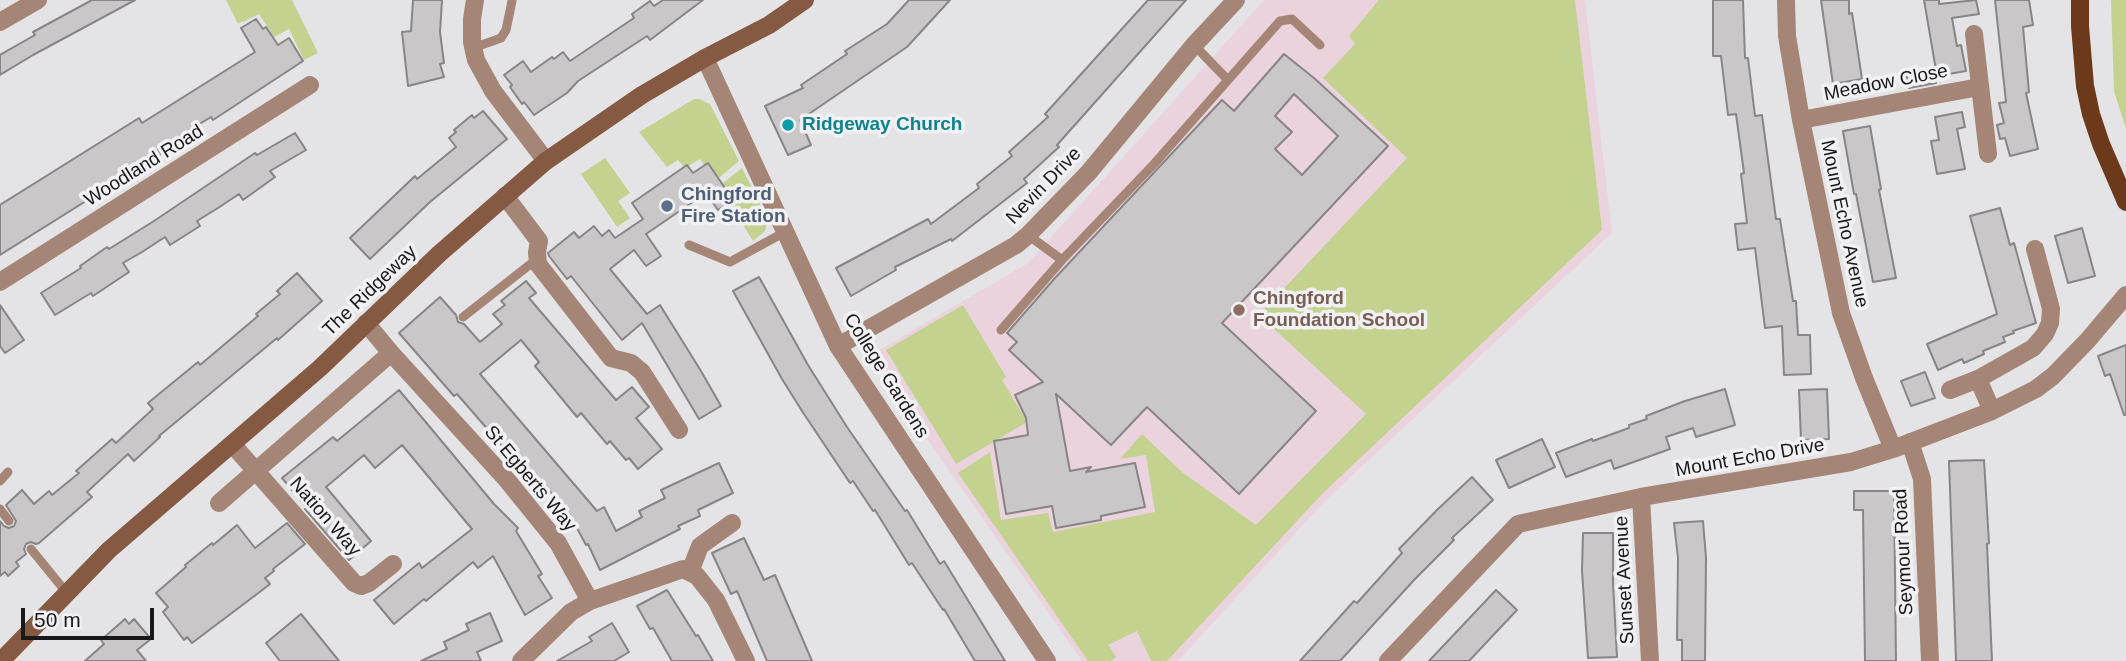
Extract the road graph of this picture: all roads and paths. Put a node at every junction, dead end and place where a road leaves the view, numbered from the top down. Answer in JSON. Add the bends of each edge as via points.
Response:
{"nodes":[{"id":1,"x":475,"y":0,"type":"edge"},
{"id":2,"x":805,"y":0,"type":"edge"},
{"id":3,"x":1236,"y":0,"type":"edge"},
{"id":4,"x":1786,"y":0,"type":"edge"},
{"id":5,"x":2080,"y":0,"type":"edge"},
{"id":6,"x":512,"y":1,"type":"edge"},
{"id":7,"x":32,"y":2,"type":"edge"},
{"id":8,"x":0,"y":22,"type":"edge"},
{"id":9,"x":1974,"y":34,"type":"dead end"},
{"id":10,"x":1194,"y":45,"type":"junction"},
{"id":11,"x":1320,"y":45,"type":"dead end"},
{"id":12,"x":473,"y":48,"type":"junction"},
{"id":13,"x":705,"y":58,"type":"junction"},
{"id":14,"x":1227,"y":79,"type":"junction"},
{"id":15,"x":310,"y":85,"type":"dead end"},
{"id":16,"x":1979,"y":87,"type":"junction"},
{"id":17,"x":1801,"y":120,"type":"junction"},
{"id":18,"x":1988,"y":154,"type":"dead end"},
{"id":19,"x":546,"y":161,"type":"junction"},
{"id":20,"x":505,"y":196,"type":"junction"},
{"id":21,"x":2126,"y":202,"type":"edge"},
{"id":22,"x":785,"y":232,"type":"junction"},
{"id":23,"x":1028,"y":235,"type":"junction"},
{"id":24,"x":689,"y":245,"type":"dead end"},
{"id":25,"x":2035,"y":249,"type":"dead end"},
{"id":26,"x":537,"y":259,"type":"junction"},
{"id":27,"x":1062,"y":260,"type":"junction"},
{"id":28,"x":0,"y":282,"type":"edge"},
{"id":29,"x":2126,"y":295,"type":"edge"},
{"id":30,"x":463,"y":317,"type":"dead end"},
{"id":31,"x":366,"y":323,"type":"junction"},
{"id":32,"x":1001,"y":330,"type":"dead end"},
{"id":33,"x":838,"y":346,"type":"junction"},
{"id":34,"x":391,"y":353,"type":"junction"},
{"id":35,"x":1978,"y":379,"type":"junction"},
{"id":36,"x":1950,"y":390,"type":"dead end"},
{"id":37,"x":1992,"y":411,"type":"junction"},
{"id":38,"x":679,"y":430,"type":"dead end"},
{"id":39,"x":233,"y":444,"type":"junction"},
{"id":40,"x":1901,"y":445,"type":"junction"},
{"id":41,"x":255,"y":470,"type":"junction"},
{"id":42,"x":8,"y":472,"type":"dead end"},
{"id":43,"x":0,"y":481,"type":"edge"},
{"id":44,"x":1641,"y":497,"type":"junction"},
{"id":45,"x":219,"y":503,"type":"dead end"},
{"id":46,"x":0,"y":509,"type":"edge"},
{"id":47,"x":9,"y":521,"type":"dead end"},
{"id":48,"x":732,"y":523,"type":"dead end"},
{"id":49,"x":31,"y":549,"type":"dead end"},
{"id":50,"x":393,"y":564,"type":"dead end"},
{"id":51,"x":690,"y":572,"type":"junction"},
{"id":52,"x":66,"y":592,"type":"junction"},
{"id":53,"x":590,"y":601,"type":"junction"},
{"id":54,"x":1,"y":661,"type":"edge"},
{"id":55,"x":521,"y":661,"type":"edge"},
{"id":56,"x":746,"y":661,"type":"edge"},
{"id":57,"x":1047,"y":661,"type":"edge"},
{"id":58,"x":1388,"y":661,"type":"edge"},
{"id":59,"x":1650,"y":661,"type":"edge"},
{"id":60,"x":1930,"y":661,"type":"edge"}],
"edges":[{"from":1,"to":12,"type":"street"},
{"from":2,"to":13,"type":"main road","name":"The Ridgeway","via":[[769,25]]},
{"from":3,"to":10,"type":"street","name":"Nevin Drive"},
{"from":4,"to":17,"type":"street","name":"Mount Echo Avenue"},
{"from":5,"to":21,"type":"main road","via":[[2091,114]]},
{"from":6,"to":12,"type":"lane","via":[[501,38]]},
{"from":7,"to":8,"type":"street"},
{"from":9,"to":16,"type":"street","name":"Meadow Close"},
{"from":10,"to":14,"type":"lane"},
{"from":10,"to":23,"type":"street","name":"Nevin Drive","via":[[1089,172]]},
{"from":11,"to":14,"type":"lane","via":[[1292,19],[1279,21]]},
{"from":12,"to":19,"type":"street","via":[[493,91]]},
{"from":13,"to":19,"type":"main road","name":"The Ridgeway"},
{"from":13,"to":22,"type":"street","name":"College Gardens"},
{"from":14,"to":27,"type":"lane"},
{"from":15,"to":28,"type":"street","name":"Woodland Road"},
{"from":16,"to":17,"type":"street","name":"Meadow Close"},
{"from":16,"to":18,"type":"street","name":"Meadow Close"},
{"from":17,"to":40,"type":"street","name":"Mount Echo Avenue","via":[[1841,313],[1864,378]]},
{"from":19,"to":20,"type":"main road","name":"The Ridgeway"},
{"from":20,"to":26,"type":"street","via":[[538,241]]},
{"from":20,"to":31,"type":"main road","name":"The Ridgeway"},
{"from":22,"to":24,"type":"lane","via":[[730,262]]},
{"from":22,"to":33,"type":"street","name":"College Gardens"},
{"from":23,"to":27,"type":"lane"},
{"from":23,"to":33,"type":"street","name":"Nevin Drive"},
{"from":25,"to":35,"type":"street","via":[[2051,309],[2050,323],[2033,348]]},
{"from":26,"to":30,"type":"lane"},
{"from":26,"to":38,"type":"street","via":[[611,358],[631,363],[642,372]]},
{"from":27,"to":32,"type":"lane"},
{"from":29,"to":37,"type":"street","name":"Mount Echo Drive","via":[[2053,376]]},
{"from":31,"to":34,"type":"street","name":"St Egberts Way"},
{"from":31,"to":39,"type":"main road","name":"The Ridgeway"},
{"from":33,"to":57,"type":"street","name":"College Gardens"},
{"from":34,"to":41,"type":"street"},
{"from":34,"to":53,"type":"street","name":"St Egberts Way","via":[[558,543]]},
{"from":35,"to":36,"type":"street"},
{"from":35,"to":37,"type":"street"},
{"from":37,"to":40,"type":"street","name":"Mount Echo Drive"},
{"from":39,"to":41,"type":"street","name":"Nation Way"},
{"from":39,"to":52,"type":"main road","name":"The Ridgeway","via":[[139,522]]},
{"from":40,"to":44,"type":"street","name":"Mount Echo Drive","via":[[1851,462]]},
{"from":40,"to":60,"type":"street","name":"Seymour Road","via":[[1922,479]]},
{"from":41,"to":45,"type":"street"},
{"from":41,"to":50,"type":"street","name":"Nation Way","via":[[354,583],[369,583]]},
{"from":42,"to":43,"type":"lane"},
{"from":44,"to":58,"type":"street","name":"Mount Echo Drive","via":[[1518,524]]},
{"from":44,"to":59,"type":"street","name":"Sunset Avenue"},
{"from":46,"to":47,"type":"lane"},
{"from":48,"to":51,"type":"street","via":[[700,546]]},
{"from":49,"to":52,"type":"lane"},
{"from":51,"to":53,"type":"street","via":[[676,570]]},
{"from":51,"to":56,"type":"street","via":[[716,600]]},
{"from":52,"to":54,"type":"main road","name":"The Ridgeway"},
{"from":53,"to":55,"type":"street","via":[[571,612]]}]}
